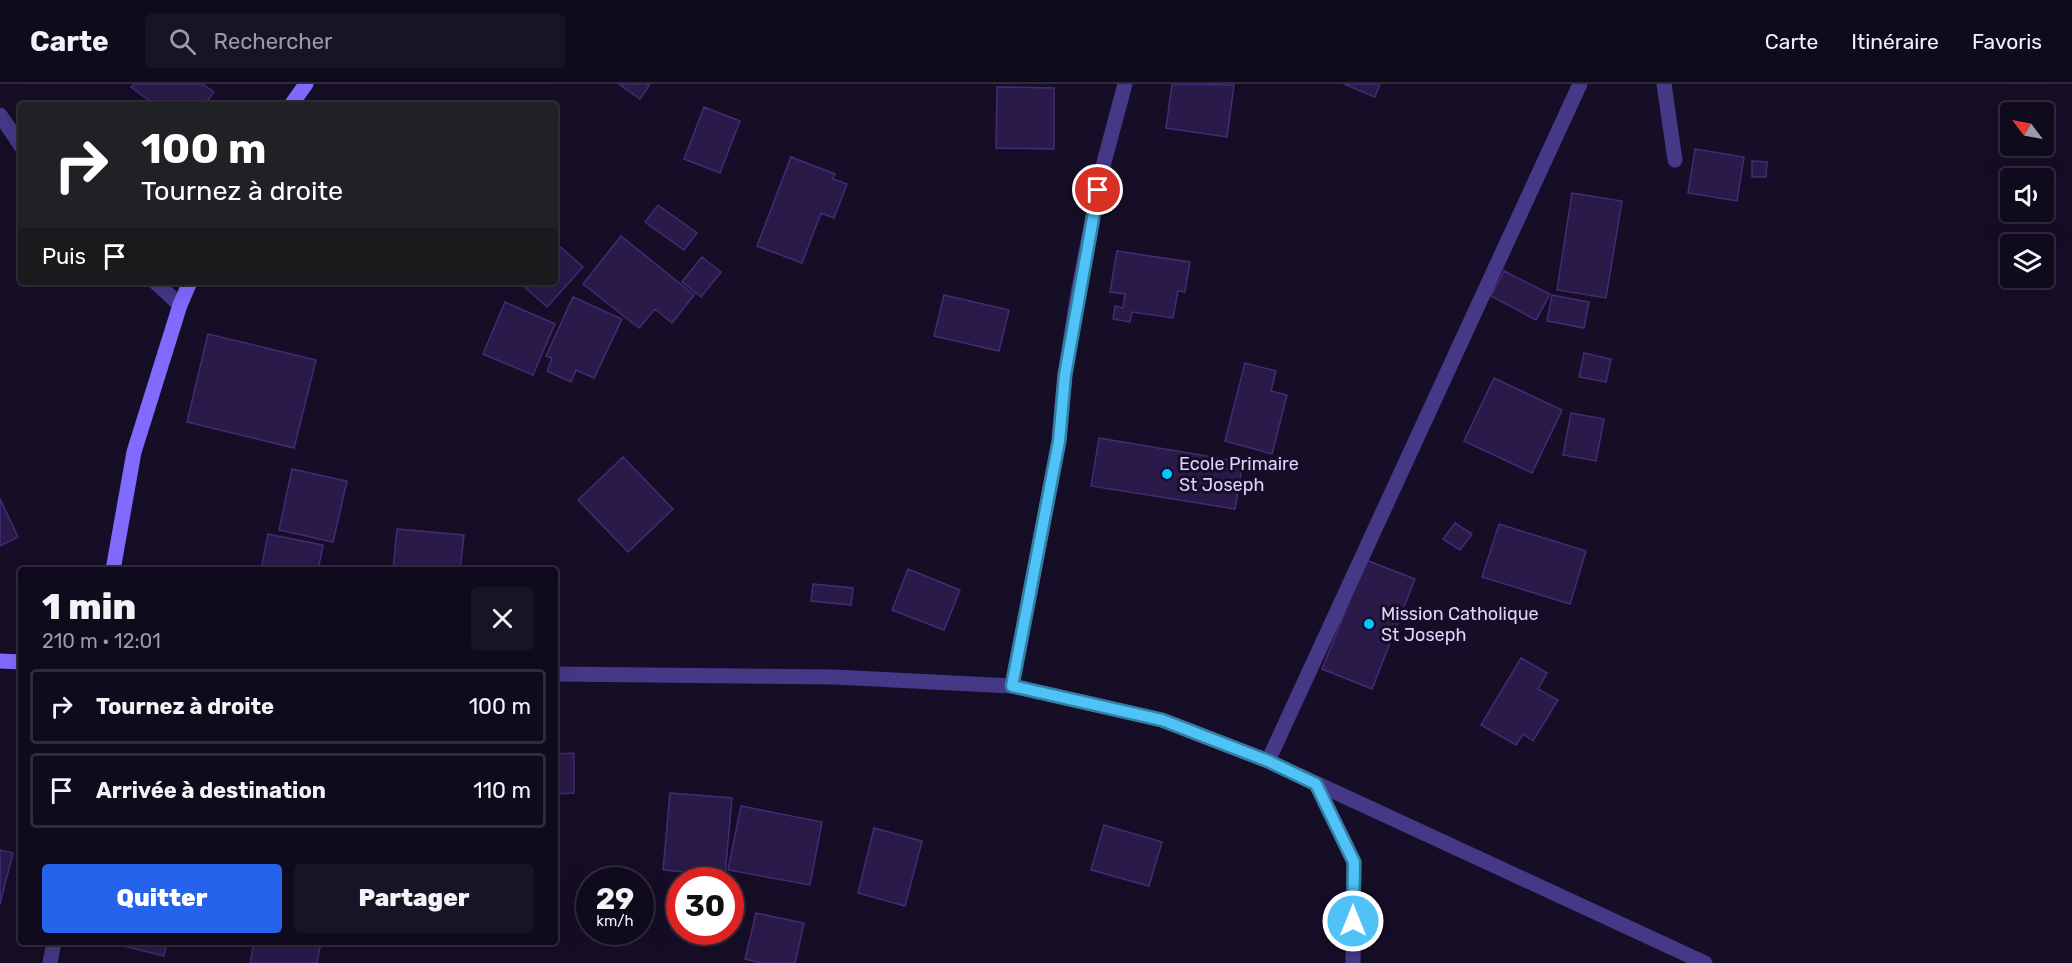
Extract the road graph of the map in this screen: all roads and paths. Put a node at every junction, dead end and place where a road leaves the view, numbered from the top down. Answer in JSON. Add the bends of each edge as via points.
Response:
{"nodes":[{"id":1,"x":306,"y":84,"type":"edge"},
{"id":2,"x":1125,"y":84,"type":"edge"},
{"id":3,"x":1580,"y":84,"type":"edge"},
{"id":4,"x":1664,"y":84,"type":"edge"},
{"id":5,"x":293,"y":102,"type":"edge"},
{"id":6,"x":0,"y":115,"type":"edge"},
{"id":7,"x":18,"y":142,"type":"edge"},
{"id":8,"x":1675,"y":160,"type":"dead end"},
{"id":9,"x":158,"y":285,"type":"edge"},
{"id":10,"x":189,"y":285,"type":"edge"},
{"id":11,"x":180,"y":305,"type":"junction"},
{"id":12,"x":114,"y":567,"type":"edge"},
{"id":13,"x":0,"y":661,"type":"edge"},
{"id":14,"x":18,"y":662,"type":"edge"},
{"id":15,"x":558,"y":674,"type":"edge"},
{"id":16,"x":1012,"y":686,"type":"junction"},
{"id":17,"x":1268,"y":761,"type":"junction"},
{"id":18,"x":1316,"y":784,"type":"junction"},
{"id":19,"x":53,"y":945,"type":"edge"},
{"id":20,"x":50,"y":963,"type":"edge"},
{"id":21,"x":1353,"y":963,"type":"edge"},
{"id":22,"x":1705,"y":963,"type":"edge"}],
"edges":[{"from":1,"to":5,"type":"main road"},
{"from":2,"to":16,"type":"street","via":[[1102,170],[1078,293],[1059,441]]},
{"from":3,"to":17,"type":"street"},
{"from":4,"to":8,"type":"street"},
{"from":6,"to":7,"type":"street"},
{"from":9,"to":11,"type":"street"},
{"from":10,"to":11,"type":"main road"},
{"from":11,"to":12,"type":"main road","via":[[134,452]]},
{"from":13,"to":14,"type":"main road"},
{"from":15,"to":16,"type":"street","via":[[836,677]]},
{"from":16,"to":17,"type":"street","via":[[1162,720]]},
{"from":17,"to":18,"type":"street"},
{"from":18,"to":21,"type":"street","via":[[1354,862]]},
{"from":18,"to":22,"type":"street"},
{"from":19,"to":20,"type":"street"}]}
